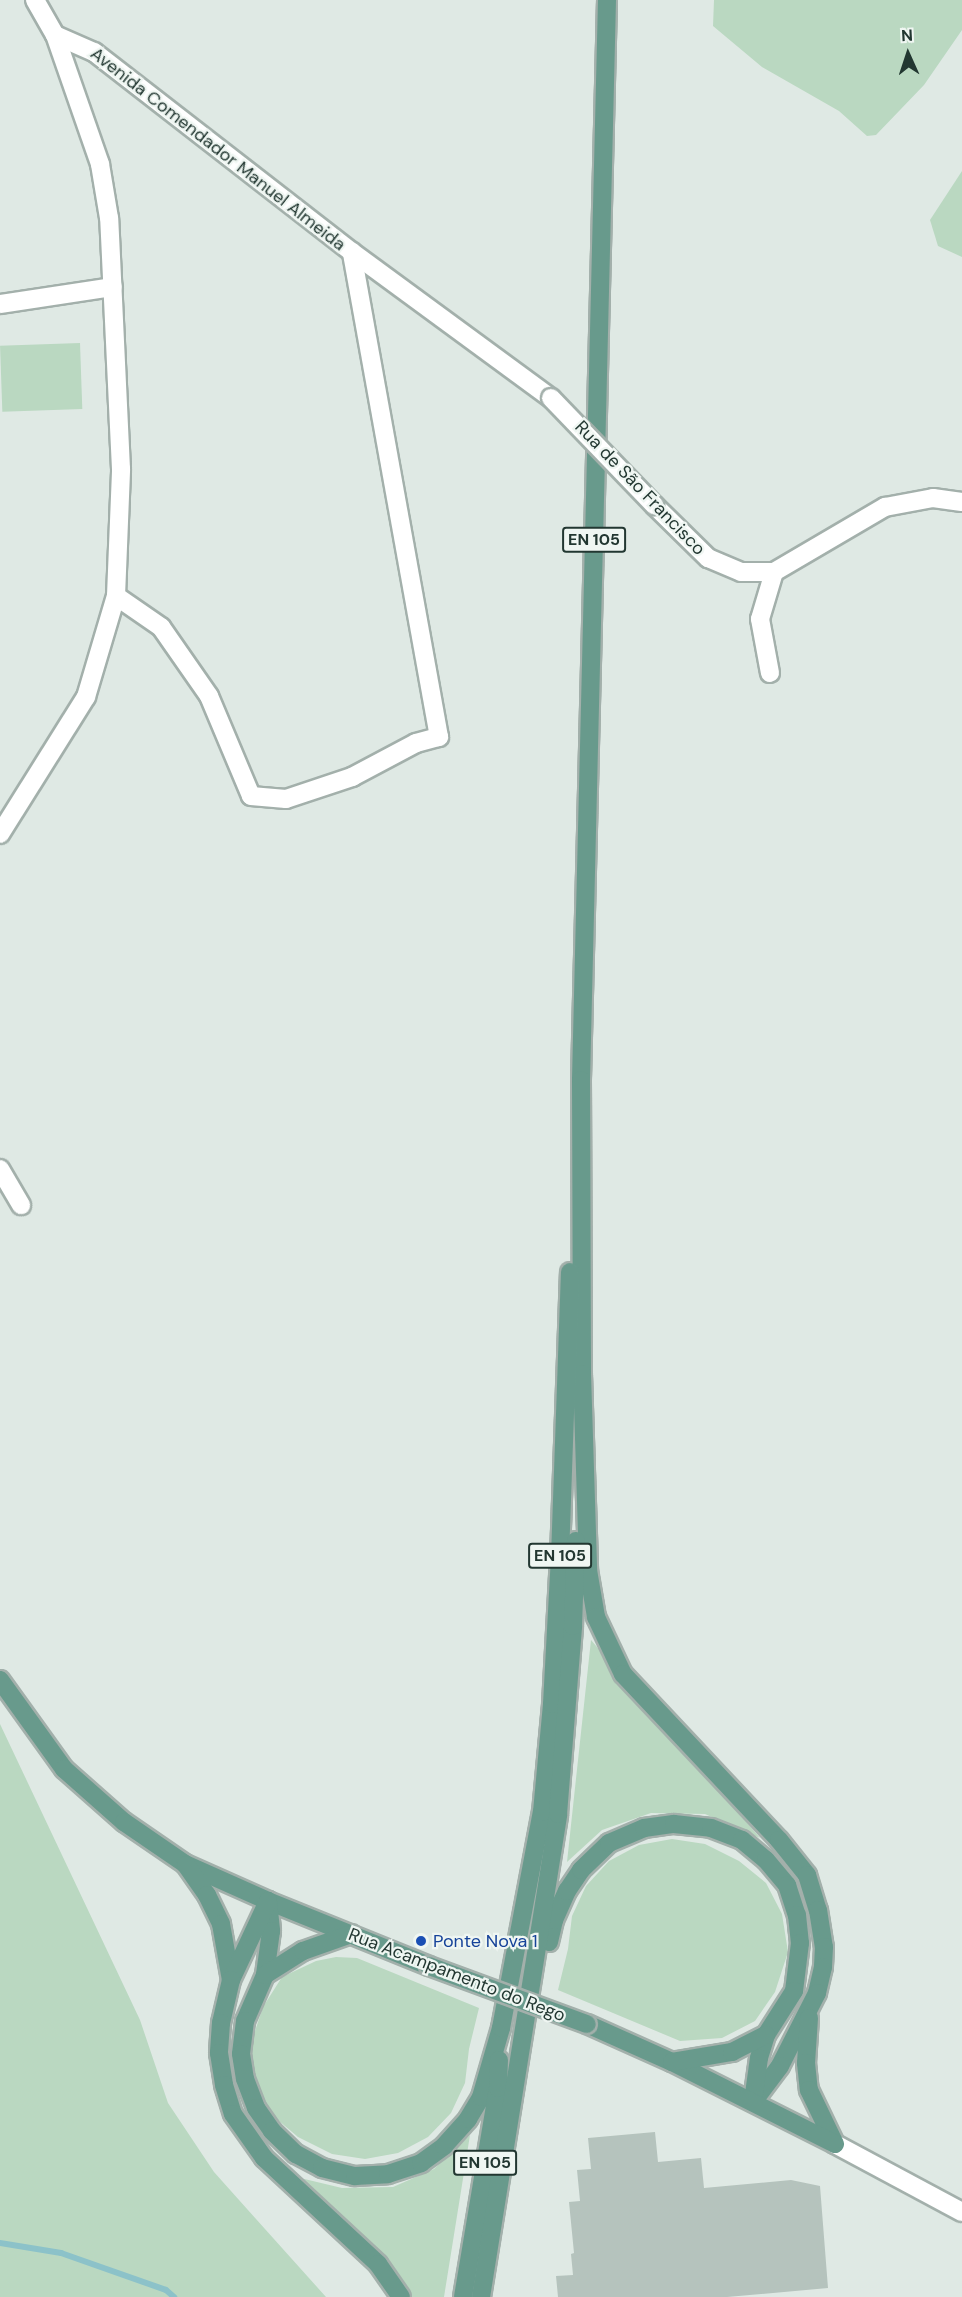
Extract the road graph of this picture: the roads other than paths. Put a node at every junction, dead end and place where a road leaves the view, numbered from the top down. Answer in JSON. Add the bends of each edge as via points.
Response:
{"nodes":[{"id":1,"x":35,"y":0,"type":"edge"},
{"id":2,"x":607,"y":0,"type":"edge"},
{"id":3,"x":55,"y":35,"type":"junction"},
{"id":4,"x":352,"y":252,"type":"junction"},
{"id":5,"x":112,"y":287,"type":"junction"},
{"id":6,"x":0,"y":304,"type":"edge"},
{"id":7,"x":962,"y":502,"type":"edge"},
{"id":8,"x":774,"y":572,"type":"junction"},
{"id":9,"x":116,"y":596,"type":"junction"},
{"id":10,"x":770,"y":673,"type":"dead end"},
{"id":11,"x":0,"y":834,"type":"edge"},
{"id":12,"x":581,"y":1080,"type":"junction"},
{"id":13,"x":0,"y":1169,"type":"edge"},
{"id":14,"x":21,"y":1205,"type":"dead end"},
{"id":15,"x":582,"y":1374,"type":"junction"},
{"id":16,"x":0,"y":1680,"type":"edge"},
{"id":17,"x":185,"y":1864,"type":"junction"},
{"id":18,"x":268,"y":1901,"type":"junction"},
{"id":19,"x":351,"y":1934,"type":"junction"},
{"id":20,"x":266,"y":1975,"type":"junction"},
{"id":21,"x":231,"y":1980,"type":"junction"},
{"id":22,"x":809,"y":2010,"type":"junction"},
{"id":23,"x":501,"y":2028,"type":"junction"},
{"id":24,"x":766,"y":2035,"type":"junction"},
{"id":25,"x":672,"y":2062,"type":"junction"},
{"id":26,"x":516,"y":2084,"type":"junction"},
{"id":27,"x":753,"y":2102,"type":"junction"},
{"id":28,"x":835,"y":2144,"type":"junction"},
{"id":29,"x":962,"y":2212,"type":"edge"},
{"id":30,"x":401,"y":2297,"type":"edge"},
{"id":31,"x":463,"y":2297,"type":"edge"},
{"id":32,"x":481,"y":2297,"type":"edge"}],
"edges":[{"from":1,"to":3,"type":"street"},
{"from":2,"to":12,"type":"main road","number":"EN 105"},
{"from":3,"to":4,"type":"street","name":"Avenida Comendador Manuel Almeida","via":[[94,51]]},
{"from":3,"to":5,"type":"street","via":[[100,164],[109,219]]},
{"from":4,"to":8,"type":"street","name":"Rua de São Francisco","bridge":true,"via":[[551,398],[708,558],[741,572]]},
{"from":4,"to":9,"type":"street","via":[[439,737],[416,742],[352,777],[286,799],[251,796],[209,696],[161,627]]},
{"from":5,"to":6,"type":"street"},
{"from":5,"to":9,"type":"street","via":[[121,469]]},
{"from":7,"to":8,"type":"street","via":[[933,498],[885,507]]},
{"from":8,"to":10,"type":"street","via":[[760,619]]},
{"from":9,"to":11,"type":"street","via":[[86,697]]},
{"from":12,"to":15,"type":"main road","number":"EN 105"},
{"from":12,"to":23,"type":"main road","number":"EN 105","via":[[551,1715],[542,1812]]},
{"from":13,"to":14,"type":"street"},
{"from":15,"to":22,"type":"main road","via":[[588,1570],[596,1617],[623,1674],[807,1875],[824,1947],[823,1967]]},
{"from":15,"to":26,"type":"main road","number":"EN 105","via":[[573,1626],[558,1814]]},
{"from":16,"to":17,"type":"main road","name":"Rua Acampamento do Rego","via":[[64,1769],[124,1822]]},
{"from":17,"to":18,"type":"main road","name":"Rua Acampamento do Rego"},
{"from":17,"to":21,"type":"main road","via":[[207,1895],[220,1924]]},
{"from":18,"to":19,"type":"main road","name":"Rua Acampamento do Rego"},
{"from":18,"to":20,"type":"main road","via":[[271,1931]]},
{"from":18,"to":21,"type":"main road"},
{"from":19,"to":20,"type":"main road","via":[[303,1951]]},
{"from":19,"to":25,"type":"main road","name":"Rua Acampamento do Rego","bridge":true,"via":[[587,2024]]},
{"from":20,"to":23,"type":"main road","via":[[245,2021],[241,2054],[256,2108],[272,2131],[296,2154],[322,2168],[355,2176],[388,2175],[421,2163],[444,2146],[481,2097]]},
{"from":21,"to":30,"type":"main road","via":[[220,2023],[219,2053],[233,2114],[264,2158],[378,2264]]},
{"from":22,"to":27,"type":"main road","via":[[780,2066]]},
{"from":22,"to":28,"type":"main road","via":[[809,2090]]},
{"from":23,"to":31,"type":"main road","number":"EN 105","via":[[498,2088]]},
{"from":24,"to":25,"type":"main road","via":[[732,2052]]},
{"from":24,"to":26,"type":"main road","via":[[794,1991],[799,1966],[797,1915],[787,1886],[766,1860],[742,1840],[711,1828],[674,1824],[644,1828],[609,1843],[581,1870],[567,1892],[554,1920]]},
{"from":24,"to":27,"type":"main road"},
{"from":25,"to":27,"type":"main road","name":"Rua Acampamento do Rego"},
{"from":26,"to":32,"type":"main road","number":"EN 105"},
{"from":27,"to":28,"type":"main road","name":"Rua Acampamento do Rego"},
{"from":28,"to":29,"type":"street","name":"Rua Acampamento do Rego"}]}
